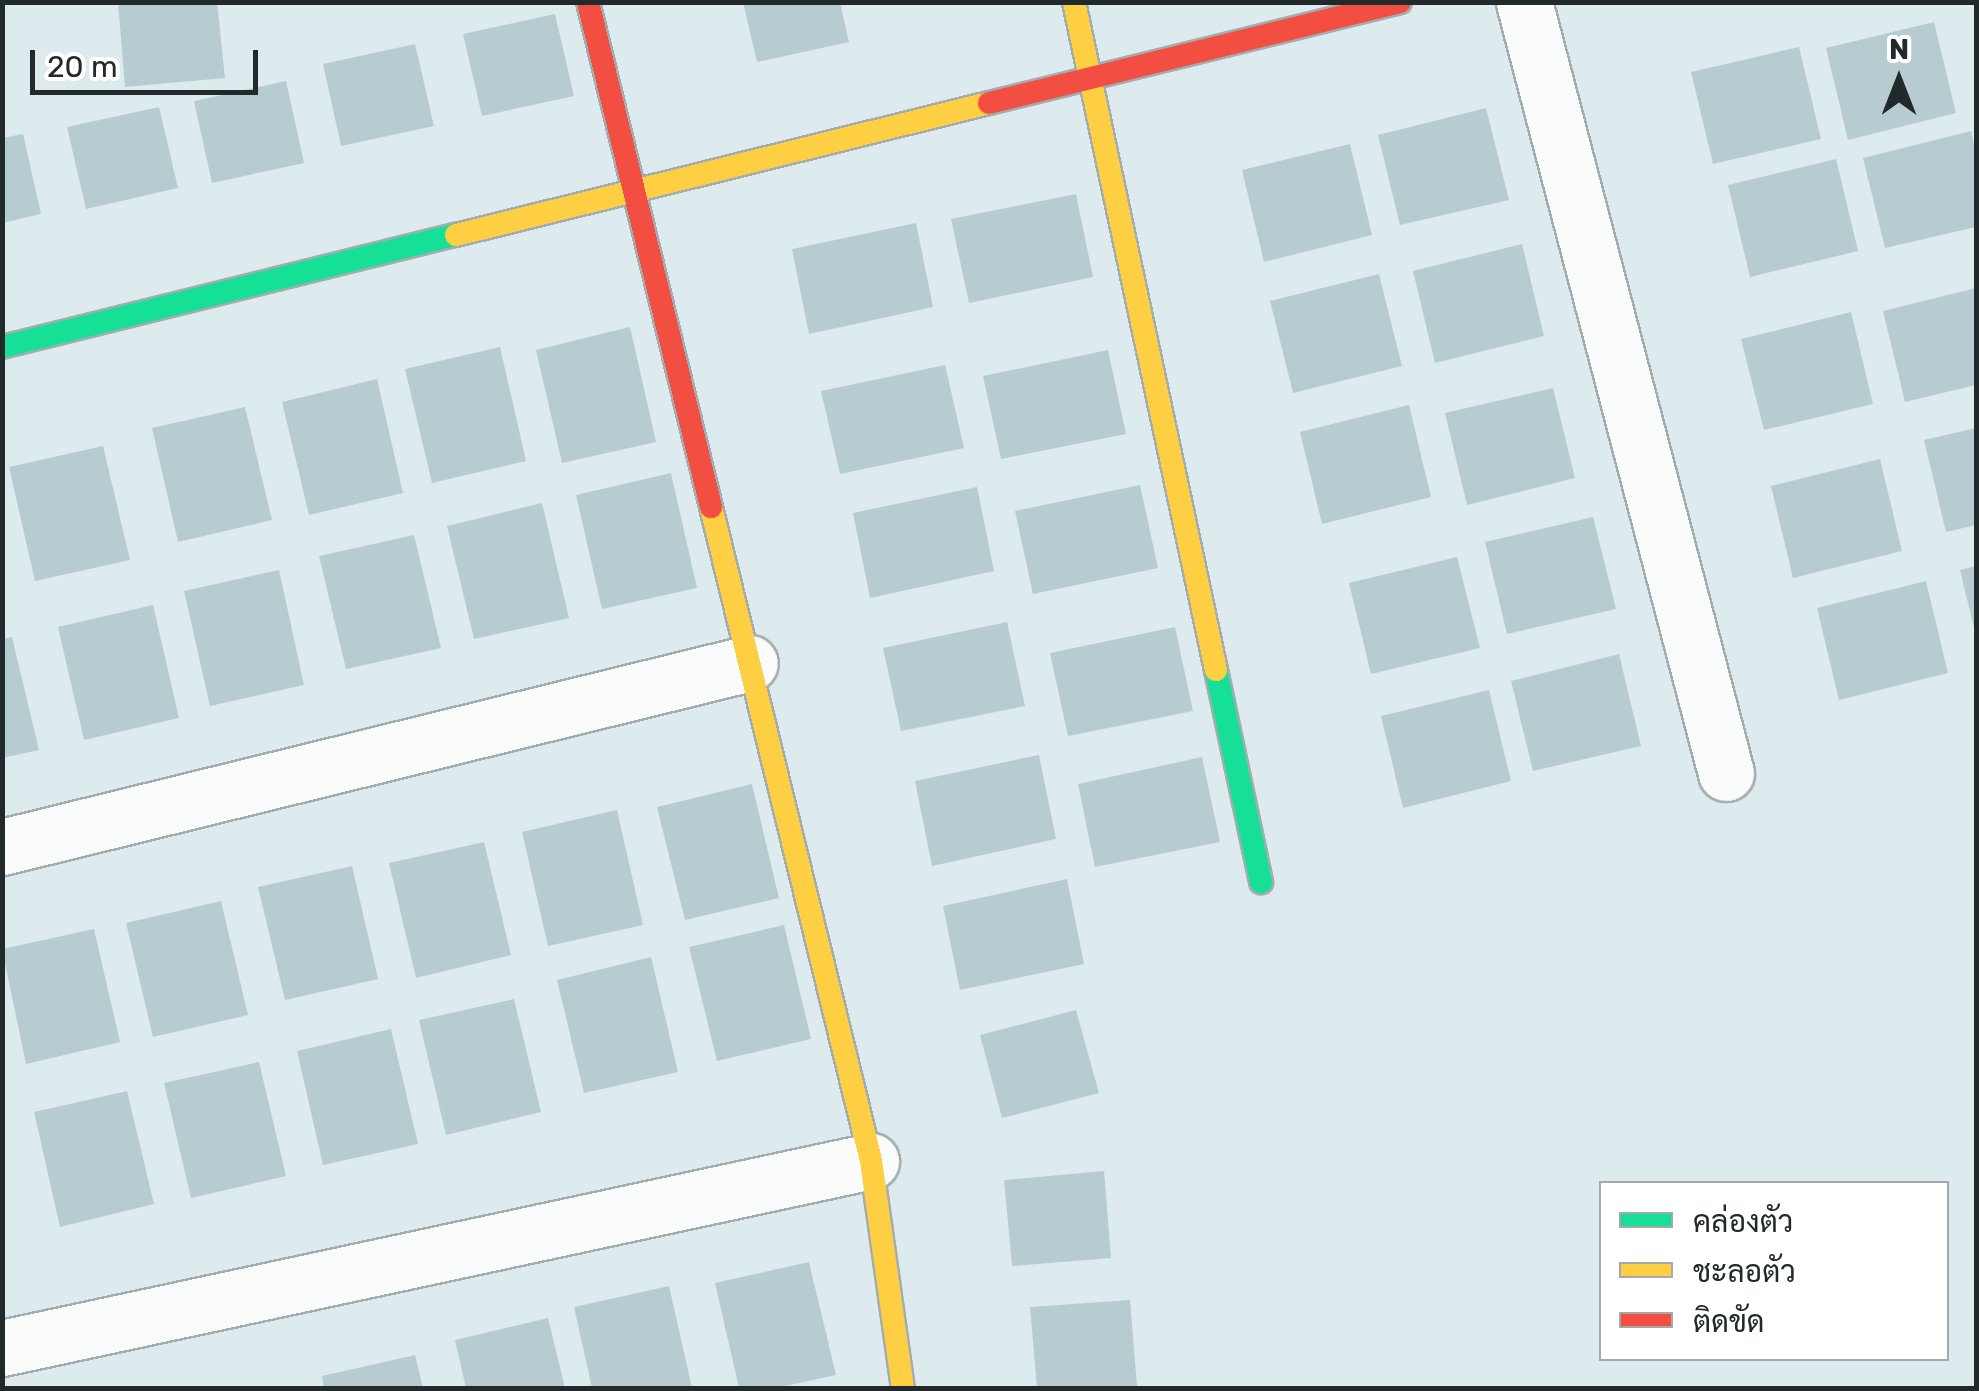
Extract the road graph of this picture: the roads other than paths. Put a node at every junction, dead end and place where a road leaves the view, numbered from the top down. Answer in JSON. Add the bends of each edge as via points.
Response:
{"nodes":[{"id":1,"x":588,"y":2,"type":"edge"},
{"id":2,"x":1074,"y":2,"type":"edge"},
{"id":3,"x":1400,"y":2,"type":"edge"},
{"id":4,"x":1524,"y":2,"type":"edge"},
{"id":5,"x":1093,"y":78,"type":"junction"},
{"id":6,"x":635,"y":192,"type":"junction"},
{"id":7,"x":2,"y":347,"type":"edge"},
{"id":8,"x":750,"y":663,"type":"junction"},
{"id":9,"x":1726,"y":772,"type":"dead end"},
{"id":10,"x":2,"y":847,"type":"edge"},
{"id":11,"x":1262,"y":882,"type":"dead end"},
{"id":12,"x":872,"y":1161,"type":"junction"},
{"id":13,"x":2,"y":1348,"type":"edge"},
{"id":14,"x":903,"y":1388,"type":"edge"}],
"edges":[{"from":1,"to":6,"type":"street"},
{"from":2,"to":5,"type":"street"},
{"from":3,"to":5,"type":"street"},
{"from":4,"to":9,"type":"street"},
{"from":5,"to":6,"type":"street"},
{"from":5,"to":11,"type":"street"},
{"from":6,"to":7,"type":"street"},
{"from":6,"to":8,"type":"street"},
{"from":8,"to":10,"type":"street"},
{"from":8,"to":12,"type":"street"},
{"from":12,"to":13,"type":"street"},
{"from":12,"to":14,"type":"street"}]}
